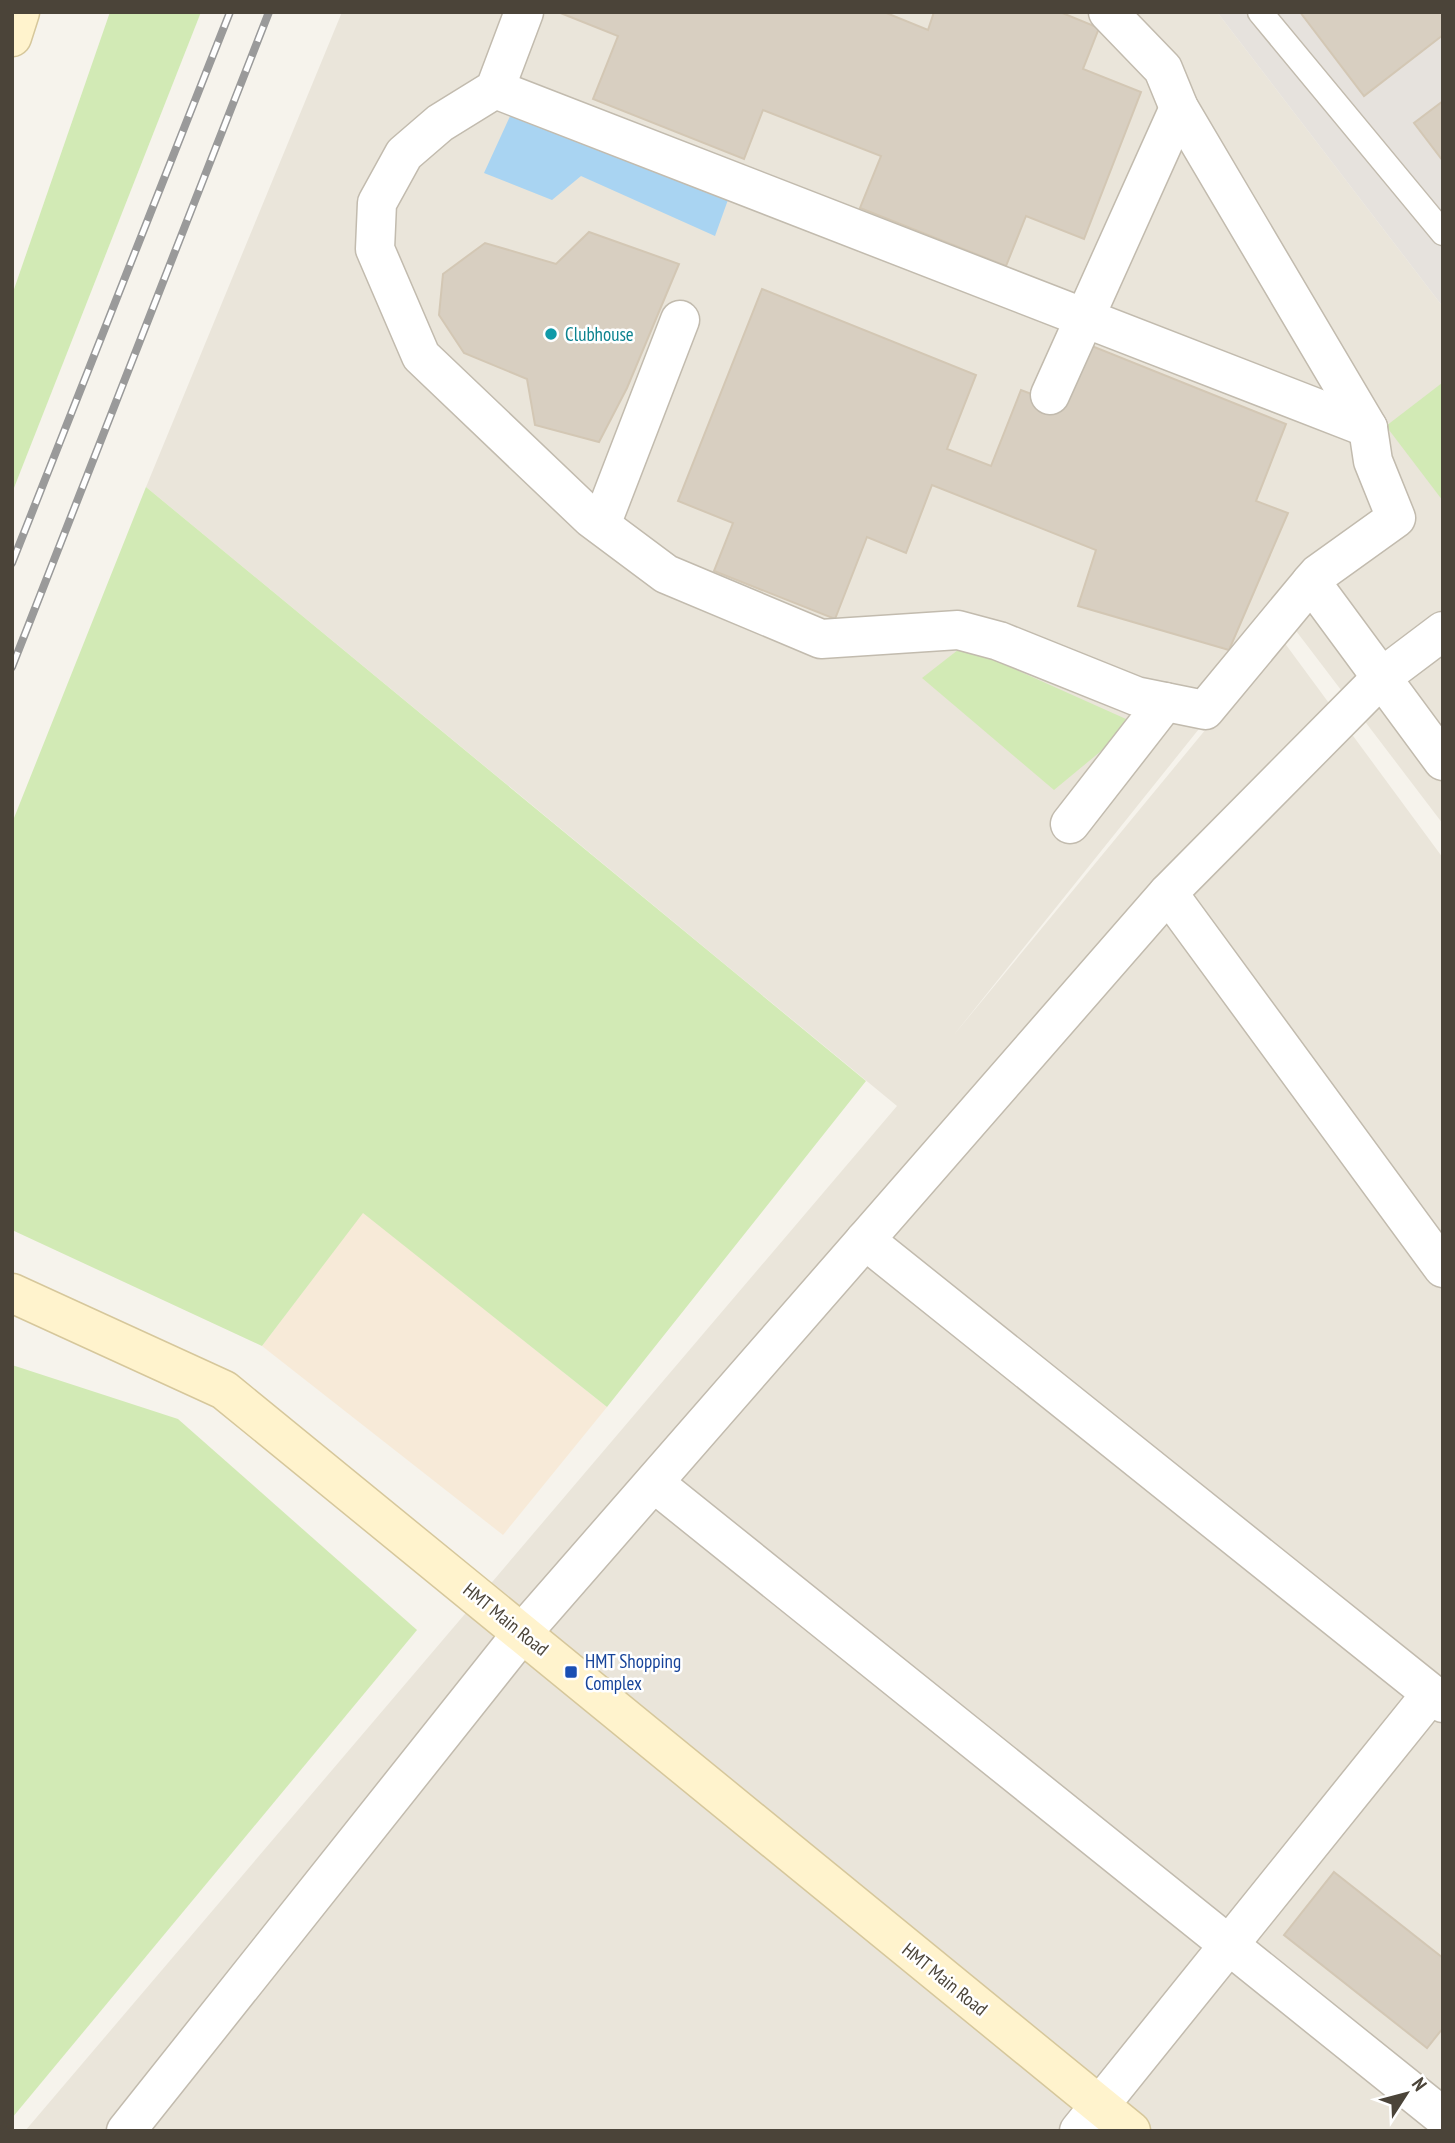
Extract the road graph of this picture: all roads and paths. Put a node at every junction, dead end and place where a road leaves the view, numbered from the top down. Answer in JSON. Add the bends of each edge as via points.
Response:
{"nodes":[{"id":1,"x":20,"y":12,"type":"edge"},
{"id":2,"x":524,"y":12,"type":"edge"},
{"id":3,"x":1108,"y":12,"type":"edge"},
{"id":4,"x":1259,"y":12,"type":"edge"},
{"id":5,"x":12,"y":37,"type":"edge"},
{"id":6,"x":495,"y":89,"type":"junction"},
{"id":7,"x":1179,"y":108,"type":"junction"},
{"id":8,"x":1443,"y":233,"type":"edge"},
{"id":9,"x":1086,"y":318,"type":"junction"},
{"id":10,"x":680,"y":320,"type":"dead end"},
{"id":11,"x":1050,"y":395,"type":"dead end"},
{"id":12,"x":1368,"y":428,"type":"junction"},
{"id":13,"x":601,"y":525,"type":"junction"},
{"id":14,"x":1311,"y":582,"type":"junction"},
{"id":15,"x":1443,"y":631,"type":"edge"},
{"id":16,"x":1382,"y":677,"type":"junction"},
{"id":17,"x":1165,"y":702,"type":"junction"},
{"id":18,"x":1443,"y":761,"type":"edge"},
{"id":19,"x":1070,"y":824,"type":"dead end"},
{"id":20,"x":1168,"y":893,"type":"junction"},
{"id":21,"x":865,"y":1240,"type":"junction"},
{"id":22,"x":1443,"y":1268,"type":"edge"},
{"id":23,"x":12,"y":1293,"type":"edge"},
{"id":24,"x":653,"y":1483,"type":"junction"},
{"id":25,"x":523,"y":1632,"type":"junction"},
{"id":26,"x":1437,"y":1699,"type":"edge"},
{"id":27,"x":1229,"y":1945,"type":"junction"},
{"id":28,"x":1443,"y":2117,"type":"edge"},
{"id":29,"x":1089,"y":2118,"type":"edge"},
{"id":30,"x":126,"y":2131,"type":"edge"},
{"id":31,"x":1131,"y":2131,"type":"edge"}],
"edges":[{"from":1,"to":5,"type":"street"},
{"from":2,"to":6,"type":"street"},
{"from":3,"to":7,"type":"street","via":[[1163,69]]},
{"from":4,"to":8,"type":"lane"},
{"from":6,"to":9,"type":"street"},
{"from":6,"to":13,"type":"street","via":[[440,123],[404,153],[377,203],[375,249],[421,356]]},
{"from":7,"to":9,"type":"street"},
{"from":7,"to":12,"type":"street"},
{"from":9,"to":11,"type":"street"},
{"from":9,"to":12,"type":"street"},
{"from":10,"to":13,"type":"street"},
{"from":12,"to":14,"type":"street","via":[[1373,461],[1396,518]]},
{"from":13,"to":17,"type":"street","via":[[666,574],[821,639],[958,630],[999,641],[1136,696]]},
{"from":14,"to":16,"type":"street"},
{"from":14,"to":17,"type":"street","via":[[1205,710]]},
{"from":15,"to":16,"type":"street"},
{"from":16,"to":18,"type":"street"},
{"from":16,"to":20,"type":"street"},
{"from":17,"to":19,"type":"street"},
{"from":20,"to":21,"type":"street"},
{"from":20,"to":22,"type":"street"},
{"from":21,"to":24,"type":"street"},
{"from":21,"to":26,"type":"street"},
{"from":23,"to":25,"type":"street","name":"HMT Main Road","via":[[224,1390]]},
{"from":24,"to":25,"type":"street"},
{"from":24,"to":27,"type":"street"},
{"from":25,"to":29,"type":"street","name":"HMT Main Road"},
{"from":25,"to":30,"type":"street"},
{"from":26,"to":27,"type":"street"},
{"from":27,"to":28,"type":"street"},
{"from":27,"to":29,"type":"street"},
{"from":29,"to":31,"type":"street","name":"HMT Main Road"}]}
